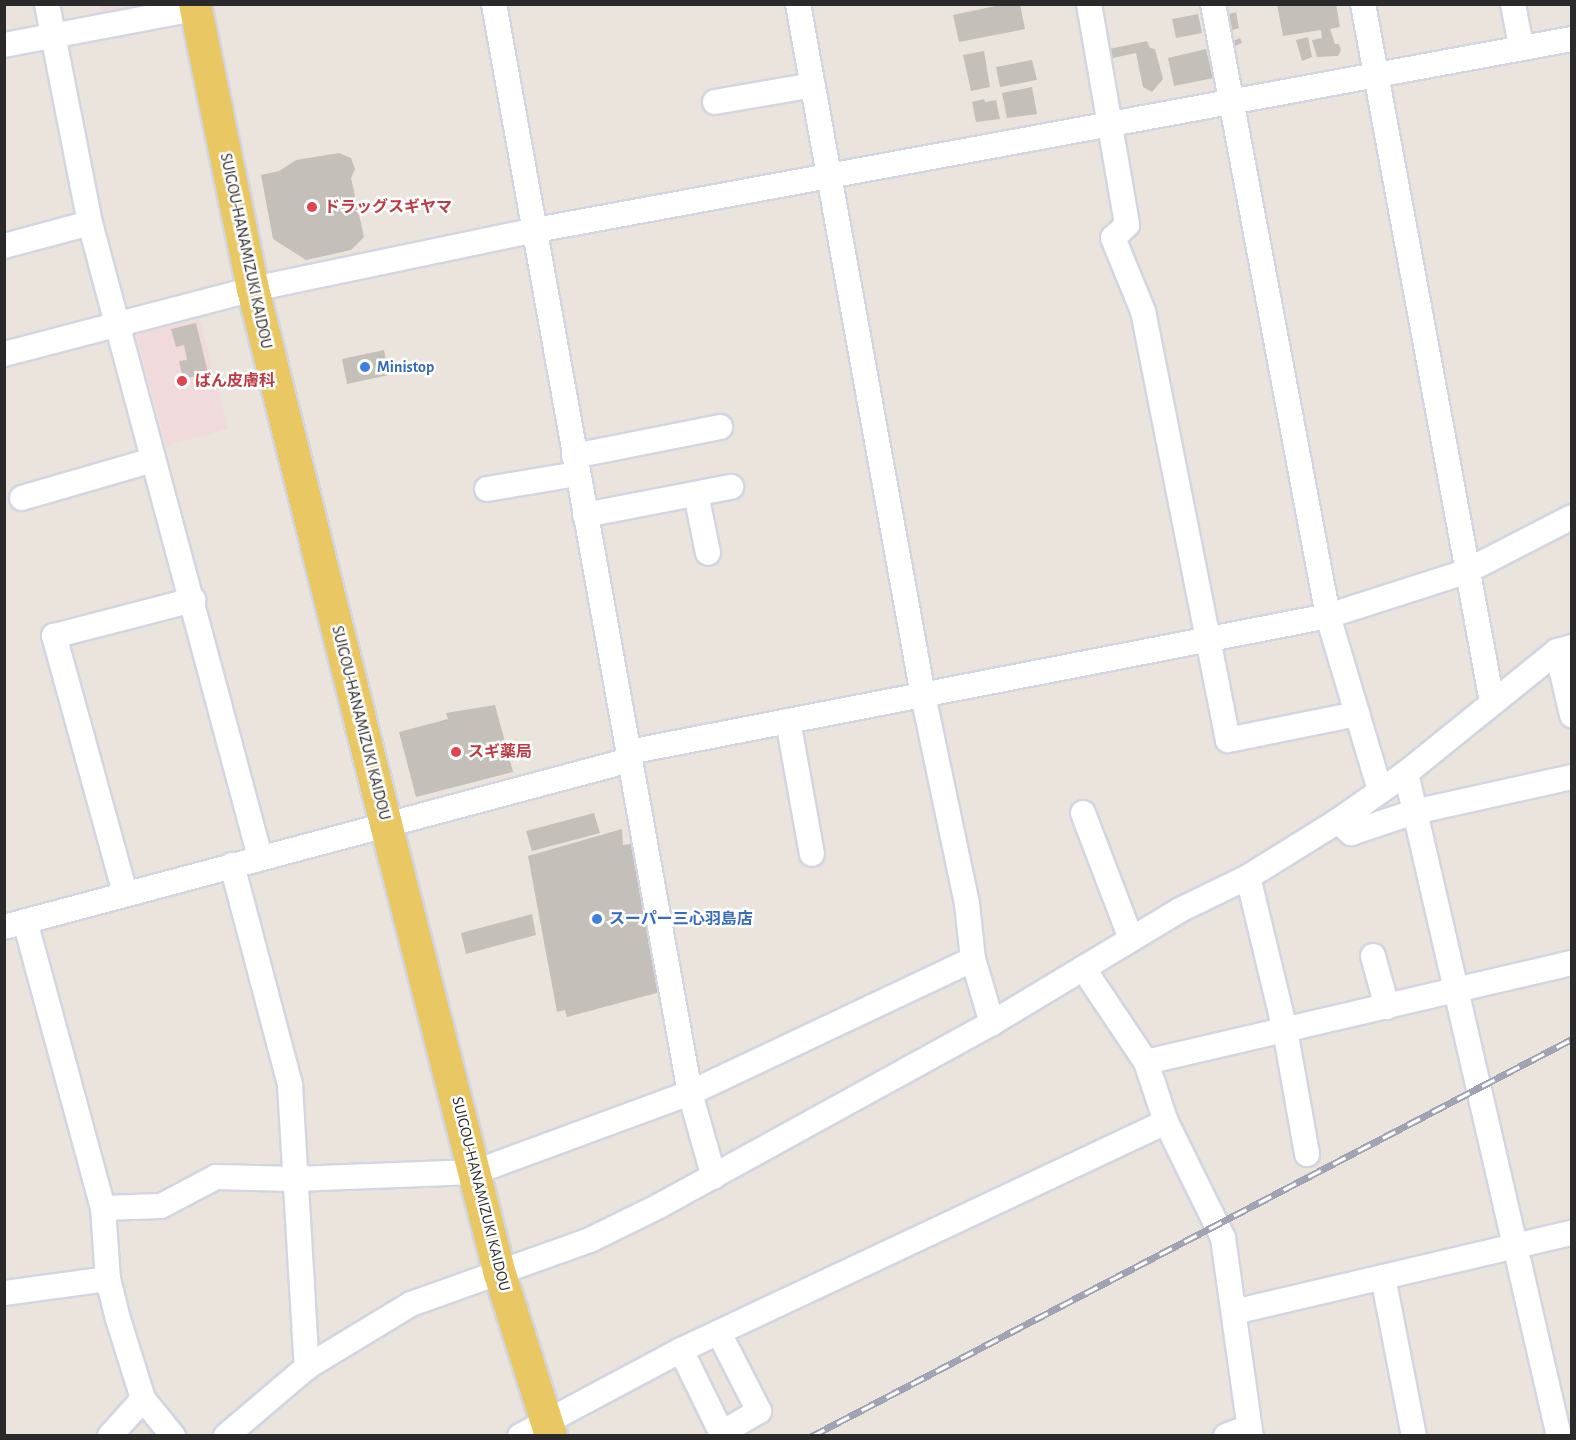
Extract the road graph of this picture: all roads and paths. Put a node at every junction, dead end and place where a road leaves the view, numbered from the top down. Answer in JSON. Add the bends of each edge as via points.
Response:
{"nodes":[{"id":1,"x":47,"y":4,"type":"edge"},
{"id":2,"x":494,"y":4,"type":"edge"},
{"id":3,"x":798,"y":4,"type":"edge"},
{"id":4,"x":1089,"y":4,"type":"edge"},
{"id":5,"x":1213,"y":4,"type":"edge"},
{"id":6,"x":1363,"y":4,"type":"edge"},
{"id":7,"x":1513,"y":4,"type":"edge"},
{"id":8,"x":195,"y":7,"type":"edge"},
{"id":9,"x":53,"y":36,"type":"junction"},
{"id":10,"x":1572,"y":39,"type":"edge"},
{"id":11,"x":4,"y":45,"type":"edge"},
{"id":12,"x":1521,"y":46,"type":"junction"},
{"id":13,"x":1376,"y":76,"type":"junction"},
{"id":14,"x":813,"y":85,"type":"junction"},
{"id":15,"x":715,"y":102,"type":"dead end"},
{"id":16,"x":1231,"y":102,"type":"junction"},
{"id":17,"x":1110,"y":122,"type":"junction"},
{"id":18,"x":830,"y":174,"type":"junction"},
{"id":19,"x":90,"y":223,"type":"junction"},
{"id":20,"x":536,"y":230,"type":"junction"},
{"id":21,"x":4,"y":246,"type":"edge"},
{"id":22,"x":253,"y":289,"type":"junction"},
{"id":23,"x":117,"y":325,"type":"junction"},
{"id":24,"x":4,"y":354,"type":"edge"},
{"id":25,"x":720,"y":427,"type":"dead end"},
{"id":26,"x":153,"y":459,"type":"junction"},
{"id":27,"x":576,"y":465,"type":"junction"},
{"id":28,"x":731,"y":487,"type":"dead end"},
{"id":29,"x":487,"y":489,"type":"dead end"},
{"id":30,"x":696,"y":494,"type":"junction"},
{"id":31,"x":22,"y":498,"type":"dead end"},
{"id":32,"x":585,"y":515,"type":"junction"},
{"id":33,"x":1572,"y":517,"type":"edge"},
{"id":34,"x":708,"y":552,"type":"dead end"},
{"id":35,"x":1465,"y":572,"type":"junction"},
{"id":36,"x":193,"y":600,"type":"junction"},
{"id":37,"x":1328,"y":616,"type":"junction"},
{"id":38,"x":1208,"y":641,"type":"junction"},
{"id":39,"x":1564,"y":649,"type":"edge"},
{"id":40,"x":923,"y":695,"type":"junction"},
{"id":41,"x":1492,"y":702,"type":"junction"},
{"id":42,"x":1357,"y":714,"type":"junction"},
{"id":43,"x":1572,"y":715,"type":"edge"},
{"id":44,"x":788,"y":721,"type":"junction"},
{"id":45,"x":629,"y":756,"type":"junction"},
{"id":46,"x":1406,"y":773,"type":"junction"},
{"id":47,"x":1572,"y":777,"type":"edge"},
{"id":48,"x":1380,"y":790,"type":"junction"},
{"id":49,"x":1414,"y":812,"type":"junction"},
{"id":50,"x":1083,"y":813,"type":"dead end"},
{"id":51,"x":1338,"y":821,"type":"junction"},
{"id":52,"x":386,"y":824,"type":"junction"},
{"id":53,"x":812,"y":854,"type":"dead end"},
{"id":54,"x":260,"y":857,"type":"junction"},
{"id":55,"x":232,"y":865,"type":"junction"},
{"id":56,"x":1248,"y":877,"type":"junction"},
{"id":57,"x":125,"y":893,"type":"junction"},
{"id":58,"x":15,"y":924,"type":"edge"},
{"id":59,"x":1131,"y":939,"type":"junction"},
{"id":60,"x":1373,"y":956,"type":"dead end"},
{"id":61,"x":973,"y":959,"type":"junction"},
{"id":62,"x":1572,"y":963,"type":"edge"},
{"id":63,"x":1083,"y":968,"type":"junction"},
{"id":64,"x":1456,"y":991,"type":"junction"},
{"id":65,"x":1387,"y":1007,"type":"junction"},
{"id":66,"x":992,"y":1023,"type":"junction"},
{"id":67,"x":1285,"y":1030,"type":"junction"},
{"id":68,"x":1146,"y":1062,"type":"junction"},
{"id":69,"x":690,"y":1093,"type":"junction"},
{"id":70,"x":1166,"y":1122,"type":"junction"},
{"id":71,"x":1307,"y":1154,"type":"dead end"},
{"id":72,"x":476,"y":1172,"type":"junction"},
{"id":73,"x":714,"y":1177,"type":"junction"},
{"id":74,"x":294,"y":1179,"type":"junction"},
{"id":75,"x":104,"y":1208,"type":"junction"},
{"id":76,"x":1572,"y":1233,"type":"edge"},
{"id":77,"x":1515,"y":1246,"type":"junction"},
{"id":78,"x":500,"y":1274,"type":"junction"},
{"id":79,"x":1383,"y":1277,"type":"junction"},
{"id":80,"x":108,"y":1279,"type":"junction"},
{"id":81,"x":4,"y":1293,"type":"edge"},
{"id":82,"x":1234,"y":1312,"type":"junction"},
{"id":83,"x":719,"y":1333,"type":"junction"},
{"id":84,"x":681,"y":1350,"type":"junction"},
{"id":85,"x":307,"y":1367,"type":"junction"},
{"id":86,"x":143,"y":1399,"type":"junction"},
{"id":87,"x":539,"y":1431,"type":"edge"},
{"id":88,"x":1250,"y":1431,"type":"edge"},
{"id":89,"x":722,"y":1434,"type":"edge"},
{"id":90,"x":1572,"y":1434,"type":"edge"},
{"id":91,"x":110,"y":1436,"type":"edge"},
{"id":92,"x":173,"y":1436,"type":"edge"},
{"id":93,"x":226,"y":1436,"type":"edge"},
{"id":94,"x":1226,"y":1436,"type":"edge"},
{"id":95,"x":1414,"y":1436,"type":"edge"},
{"id":96,"x":1559,"y":1436,"type":"edge"},
{"id":97,"x":1567,"y":1436,"type":"edge"}],
"edges":[{"from":1,"to":9,"type":"street"},
{"from":2,"to":20,"type":"street"},
{"from":3,"to":14,"type":"street"},
{"from":4,"to":17,"type":"street"},
{"from":5,"to":16,"type":"street"},
{"from":6,"to":13,"type":"street"},
{"from":7,"to":12,"type":"street"},
{"from":8,"to":9,"type":"street"},
{"from":8,"to":22,"type":"main road","name":"SUIGOU-HANAMIZUKI KAIDOU"},
{"from":9,"to":11,"type":"street"},
{"from":9,"to":19,"type":"street"},
{"from":10,"to":12,"type":"street"},
{"from":12,"to":13,"type":"street"},
{"from":13,"to":16,"type":"street"},
{"from":13,"to":35,"type":"street"},
{"from":14,"to":15,"type":"street"},
{"from":14,"to":18,"type":"street"},
{"from":16,"to":17,"type":"street"},
{"from":16,"to":37,"type":"street"},
{"from":17,"to":18,"type":"street"},
{"from":17,"to":38,"type":"street","via":[[1127,225],[1113,238],[1143,311]]},
{"from":18,"to":20,"type":"street"},
{"from":18,"to":40,"type":"street"},
{"from":19,"to":21,"type":"street"},
{"from":19,"to":23,"type":"street"},
{"from":20,"to":22,"type":"street"},
{"from":20,"to":27,"type":"street"},
{"from":22,"to":23,"type":"street"},
{"from":22,"to":52,"type":"main road","name":"SUIGOU-HANAMIZUKI KAIDOU"},
{"from":23,"to":24,"type":"street"},
{"from":23,"to":26,"type":"street"},
{"from":25,"to":27,"type":"street"},
{"from":26,"to":31,"type":"street"},
{"from":26,"to":36,"type":"street"},
{"from":27,"to":29,"type":"street"},
{"from":27,"to":32,"type":"street"},
{"from":28,"to":30,"type":"street"},
{"from":30,"to":32,"type":"street"},
{"from":30,"to":34,"type":"street"},
{"from":32,"to":45,"type":"street"},
{"from":33,"to":35,"type":"street"},
{"from":35,"to":37,"type":"street"},
{"from":35,"to":41,"type":"street"},
{"from":36,"to":54,"type":"street"},
{"from":36,"to":57,"type":"street","via":[[54,636]]},
{"from":37,"to":38,"type":"street"},
{"from":37,"to":42,"type":"street"},
{"from":38,"to":40,"type":"street"},
{"from":38,"to":42,"type":"street","via":[[1228,740]]},
{"from":39,"to":41,"type":"street"},
{"from":39,"to":43,"type":"street"},
{"from":40,"to":44,"type":"street"},
{"from":40,"to":61,"type":"street","via":[[967,904]]},
{"from":41,"to":46,"type":"street"},
{"from":42,"to":48,"type":"street"},
{"from":44,"to":45,"type":"street"},
{"from":44,"to":53,"type":"street"},
{"from":45,"to":52,"type":"street"},
{"from":45,"to":69,"type":"street"},
{"from":46,"to":48,"type":"street"},
{"from":46,"to":49,"type":"street"},
{"from":47,"to":49,"type":"street"},
{"from":48,"to":51,"type":"street"},
{"from":49,"to":51,"type":"street","via":[[1351,833]]},
{"from":49,"to":64,"type":"street"},
{"from":50,"to":59,"type":"street"},
{"from":51,"to":56,"type":"street"},
{"from":52,"to":54,"type":"street"},
{"from":52,"to":72,"type":"main road","name":"SUIGOU-HANAMIZUKI KAIDOU"},
{"from":54,"to":55,"type":"street"},
{"from":55,"to":57,"type":"street"},
{"from":55,"to":74,"type":"street","via":[[290,1085]]},
{"from":56,"to":59,"type":"street"},
{"from":56,"to":67,"type":"street"},
{"from":57,"to":58,"type":"street"},
{"from":58,"to":75,"type":"street"},
{"from":59,"to":63,"type":"street"},
{"from":60,"to":65,"type":"street"},
{"from":61,"to":66,"type":"street"},
{"from":61,"to":69,"type":"street"},
{"from":62,"to":64,"type":"street"},
{"from":63,"to":66,"type":"street"},
{"from":63,"to":68,"type":"street"},
{"from":64,"to":65,"type":"street"},
{"from":64,"to":77,"type":"street"},
{"from":65,"to":67,"type":"street"},
{"from":66,"to":73,"type":"street"},
{"from":67,"to":68,"type":"street"},
{"from":67,"to":71,"type":"street"},
{"from":68,"to":70,"type":"street"},
{"from":69,"to":72,"type":"street"},
{"from":69,"to":73,"type":"street"},
{"from":70,"to":82,"type":"street","via":[[1223,1238]]},
{"from":70,"to":83,"type":"street"},
{"from":72,"to":74,"type":"street"},
{"from":72,"to":78,"type":"main road","name":"SUIGOU-HANAMIZUKI KAIDOU"},
{"from":73,"to":78,"type":"street","via":[[590,1240]]},
{"from":74,"to":75,"type":"street","via":[[216,1176],[161,1206]]},
{"from":74,"to":85,"type":"street"},
{"from":75,"to":80,"type":"street"},
{"from":76,"to":77,"type":"street"},
{"from":77,"to":79,"type":"street"},
{"from":77,"to":96,"type":"street"},
{"from":78,"to":85,"type":"street","via":[[411,1304]]},
{"from":78,"to":87,"type":"main road","name":"SUIGOU-HANAMIZUKI KAIDOU"},
{"from":79,"to":82,"type":"street"},
{"from":79,"to":95,"type":"street"},
{"from":80,"to":81,"type":"street"},
{"from":80,"to":86,"type":"street"},
{"from":82,"to":88,"type":"street"},
{"from":83,"to":84,"type":"street"},
{"from":83,"to":89,"type":"street","via":[[759,1412]]},
{"from":84,"to":87,"type":"street"},
{"from":84,"to":89,"type":"street"},
{"from":85,"to":93,"type":"street"},
{"from":86,"to":91,"type":"street"},
{"from":86,"to":92,"type":"street"},
{"from":88,"to":94,"type":"street"},
{"from":90,"to":97,"type":"street"}]}
